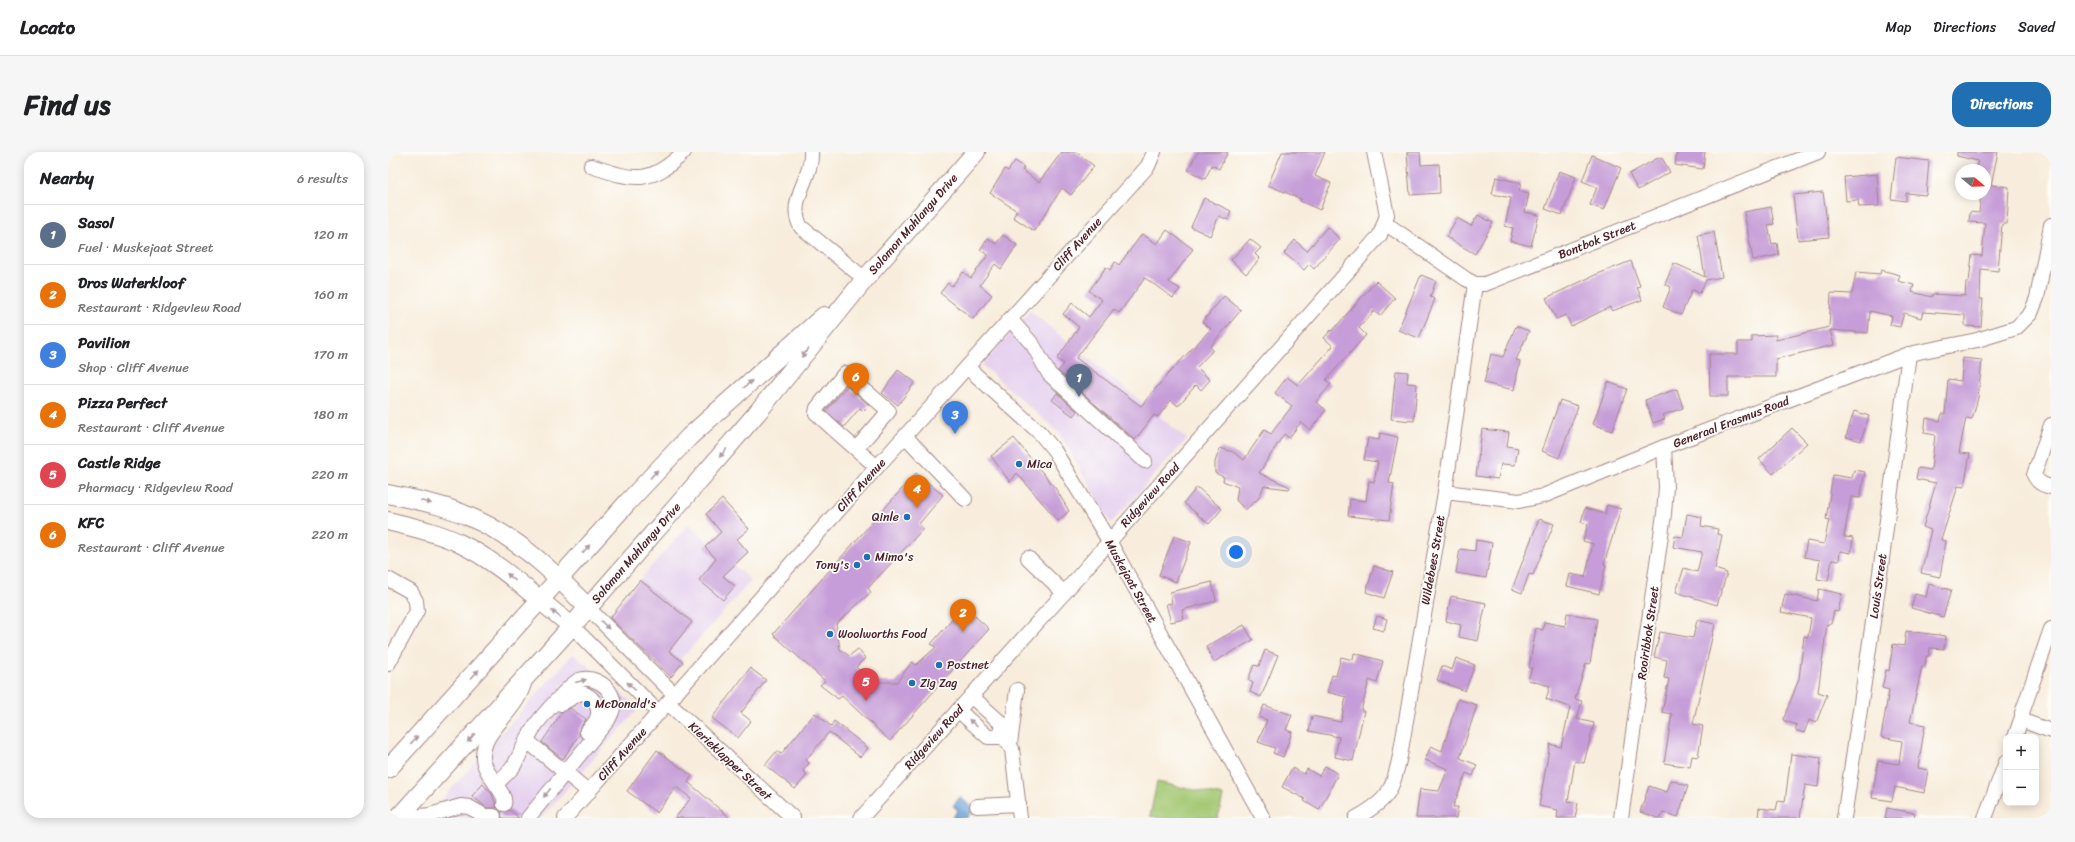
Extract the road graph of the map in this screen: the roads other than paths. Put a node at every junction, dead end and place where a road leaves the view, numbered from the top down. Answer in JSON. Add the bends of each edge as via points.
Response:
{"nodes":[{"id":1,"x":684,"y":152,"type":"edge"},
{"id":2,"x":811,"y":152,"type":"edge"},
{"id":3,"x":976,"y":152,"type":"edge"},
{"id":4,"x":1154,"y":152,"type":"edge"},
{"id":5,"x":1374,"y":152,"type":"edge"},
{"id":6,"x":1818,"y":152,"type":"edge"},
{"id":7,"x":591,"y":166,"type":"dead end"},
{"id":8,"x":1385,"y":223,"type":"junction"},
{"id":9,"x":2051,"y":225,"type":"edge"},
{"id":10,"x":865,"y":279,"type":"junction"},
{"id":11,"x":1475,"y":284,"type":"junction"},
{"id":12,"x":1010,"y":320,"type":"junction"},
{"id":13,"x":1909,"y":354,"type":"junction"},
{"id":14,"x":967,"y":367,"type":"junction"},
{"id":15,"x":2051,"y":425,"type":"edge"},
{"id":16,"x":905,"y":436,"type":"junction"},
{"id":17,"x":1664,"y":447,"type":"junction"},
{"id":18,"x":856,"y":449,"type":"junction"},
{"id":19,"x":1145,"y":461,"type":"dead end"},
{"id":20,"x":877,"y":467,"type":"junction"},
{"id":21,"x":2051,"y":487,"type":"edge"},
{"id":22,"x":1445,"y":492,"type":"junction"},
{"id":23,"x":388,"y":494,"type":"edge"},
{"id":24,"x":965,"y":499,"type":"dead end"},
{"id":25,"x":388,"y":521,"type":"edge"},
{"id":26,"x":1109,"y":541,"type":"junction"},
{"id":27,"x":1028,"y":558,"type":"dead end"},
{"id":28,"x":560,"y":578,"type":"junction"},
{"id":29,"x":388,"y":579,"type":"edge"},
{"id":30,"x":1064,"y":593,"type":"junction"},
{"id":31,"x":539,"y":602,"type":"junction"},
{"id":32,"x":588,"y":608,"type":"junction"},
{"id":33,"x":572,"y":626,"type":"junction"},
{"id":34,"x":2051,"y":629,"type":"edge"},
{"id":35,"x":388,"y":664,"type":"edge"},
{"id":36,"x":527,"y":676,"type":"junction"},
{"id":37,"x":1016,"y":690,"type":"dead end"},
{"id":38,"x":971,"y":696,"type":"junction"},
{"id":39,"x":667,"y":704,"type":"junction"},
{"id":40,"x":958,"y":710,"type":"junction"},
{"id":41,"x":2022,"y":717,"type":"junction"},
{"id":42,"x":2051,"y":731,"type":"edge"},
{"id":43,"x":2016,"y":734,"type":"edge"},
{"id":44,"x":526,"y":740,"type":"junction"},
{"id":45,"x":1007,"y":741,"type":"junction"},
{"id":46,"x":388,"y":769,"type":"edge"},
{"id":47,"x":2003,"y":770,"type":"edge"},
{"id":48,"x":566,"y":772,"type":"junction"},
{"id":49,"x":496,"y":784,"type":"junction"},
{"id":50,"x":589,"y":792,"type":"junction"},
{"id":51,"x":504,"y":804,"type":"dead end"},
{"id":52,"x":1019,"y":804,"type":"junction"},
{"id":53,"x":977,"y":806,"type":"dead end"},
{"id":54,"x":488,"y":817,"type":"edge"},
{"id":55,"x":398,"y":818,"type":"edge"},
{"id":56,"x":404,"y":818,"type":"edge"},
{"id":57,"x":528,"y":818,"type":"edge"},
{"id":58,"x":566,"y":818,"type":"edge"},
{"id":59,"x":792,"y":818,"type":"edge"},
{"id":60,"x":861,"y":818,"type":"edge"},
{"id":61,"x":1020,"y":818,"type":"edge"},
{"id":62,"x":1263,"y":818,"type":"edge"},
{"id":63,"x":1356,"y":818,"type":"edge"},
{"id":64,"x":1621,"y":818,"type":"edge"},
{"id":65,"x":1844,"y":818,"type":"edge"},
{"id":66,"x":1985,"y":818,"type":"edge"}],
"edges":[{"from":1,"to":7,"type":"street","via":[[665,169],[650,177],[621,176]]},
{"from":2,"to":10,"type":"street","via":[[810,169],[796,203],[798,221],[801,227]]},
{"from":3,"to":10,"type":"main road","name":"Solomon Mahlangu Drive"},
{"from":4,"to":12,"type":"street","name":"Cliff Avenue","via":[[1148,166]]},
{"from":5,"to":8,"type":"street","name":"Ridgeview Road","via":[[1386,205]]},
{"from":6,"to":11,"type":"street","name":"Bontbok Street","via":[[1493,282]]},
{"from":8,"to":11,"type":"street"},
{"from":8,"to":26,"type":"street","name":"Ridgeview Road","via":[[1380,235]]},
{"from":9,"to":13,"type":"street","name":"Generaal Erasmus Road","via":[[2037,298],[2031,313],[2016,328],[1977,340]]},
{"from":28,"to":10,"type":"main road","name":"Solomon Mahlangu Drive","one_way":true,"via":[[689,437]]},
{"from":10,"to":32,"type":"main road","name":"Solomon Mahlangu Drive","one_way":true,"via":[[758,413]]},
{"from":11,"to":22,"type":"street","name":"Wildebees Street"},
{"from":12,"to":14,"type":"street","name":"Cliff Avenue"},
{"from":12,"to":19,"type":"street","via":[[1033,345],[1049,374]]},
{"from":13,"to":17,"type":"street","name":"Generaal Erasmus Road"},
{"from":13,"to":65,"type":"street","name":"Louis Street"},
{"from":14,"to":16,"type":"street","name":"Cliff Avenue"},
{"from":14,"to":26,"type":"street","name":"Muskejaat Street","via":[[1040,433],[1054,450]]},
{"from":15,"to":21,"type":"street","via":[[2034,475],[2041,484]]},
{"from":16,"to":20,"type":"street","name":"Cliff Avenue"},
{"from":16,"to":24,"type":"street"},
{"from":17,"to":22,"type":"street","name":"Generaal Erasmus Road","via":[[1543,496],[1520,501]]},
{"from":17,"to":64,"type":"street","name":"Rooiribbok Street","via":[[1664,514]]},
{"from":18,"to":18,"type":"street","via":[[816,413],[817,408],[845,373],[889,411]]},
{"from":18,"to":20,"type":"street"},
{"from":20,"to":39,"type":"street","name":"Cliff Avenue"},
{"from":22,"to":63,"type":"street","name":"Wildebees Street","via":[[1396,773],[1386,797],[1376,807]]},
{"from":23,"to":28,"type":"main road","one_way":true,"via":[[427,502],[470,516],[502,533]]},
{"from":31,"to":25,"type":"main road","one_way":true,"via":[[501,568],[458,542]]},
{"from":26,"to":30,"type":"street","name":"Ridgeview Road"},
{"from":26,"to":62,"type":"street","name":"Muskejaat Street"},
{"from":27,"to":30,"type":"street"},
{"from":28,"to":31,"type":"main road","name":"Solomon Mahlangu Drive"},
{"from":28,"to":32,"type":"main road"},
{"from":29,"to":35,"type":"street","via":[[411,592],[416,601],[417,611]]},
{"from":30,"to":38,"type":"street","name":"Ridgeview Road"},
{"from":33,"to":31,"type":"main road","one_way":true},
{"from":46,"to":31,"type":"main road","name":"Solomon Mahlangu Drive","one_way":true},
{"from":32,"to":33,"type":"main road","name":"Solomon Mahlangu Drive"},
{"from":32,"to":39,"type":"street","name":"Kierieklapper Street","one_way":true},
{"from":33,"to":36,"type":"main road","name":"Solomon Mahlangu Drive"},
{"from":39,"to":33,"type":"street","name":"Kierieklapper Street","one_way":true},
{"from":34,"to":41,"type":"street"},
{"from":36,"to":49,"type":"street","via":[[515,703],[491,732],[485,746],[483,758],[486,770]]},
{"from":36,"to":55,"type":"main road","name":"Solomon Mahlangu Drive","one_way":true},
{"from":37,"to":45,"type":"street"},
{"from":38,"to":40,"type":"street","name":"Ridgeview Road"},
{"from":38,"to":45,"type":"street","via":[[1000,722]]},
{"from":39,"to":50,"type":"street","name":"Cliff Avenue"},
{"from":39,"to":59,"type":"street","name":"Kierieklapper Street"},
{"from":45,"to":40,"type":"street","one_way":true,"via":[[988,736]]},
{"from":40,"to":60,"type":"street","name":"Ridgeview Road"},
{"from":41,"to":42,"type":"street","via":[[2026,722]]},
{"from":41,"to":43,"type":"street"},
{"from":44,"to":48,"type":"street"},
{"from":44,"to":48,"type":"street","one_way":true,"via":[[551,707],[580,693],[593,700],[599,709],[599,715],[576,745]]},
{"from":44,"to":49,"type":"street","via":[[512,767]]},
{"from":45,"to":52,"type":"street"},
{"from":47,"to":66,"type":"street"},
{"from":48,"to":50,"type":"street"},
{"from":48,"to":57,"type":"street","one_way":true},
{"from":49,"to":51,"type":"street","via":[[504,795]]},
{"from":50,"to":58,"type":"street","name":"Cliff Avenue"},
{"from":52,"to":53,"type":"street"},
{"from":52,"to":61,"type":"street"},
{"from":54,"to":56,"type":"street","via":[[469,807],[461,806],[430,815]]}]}
